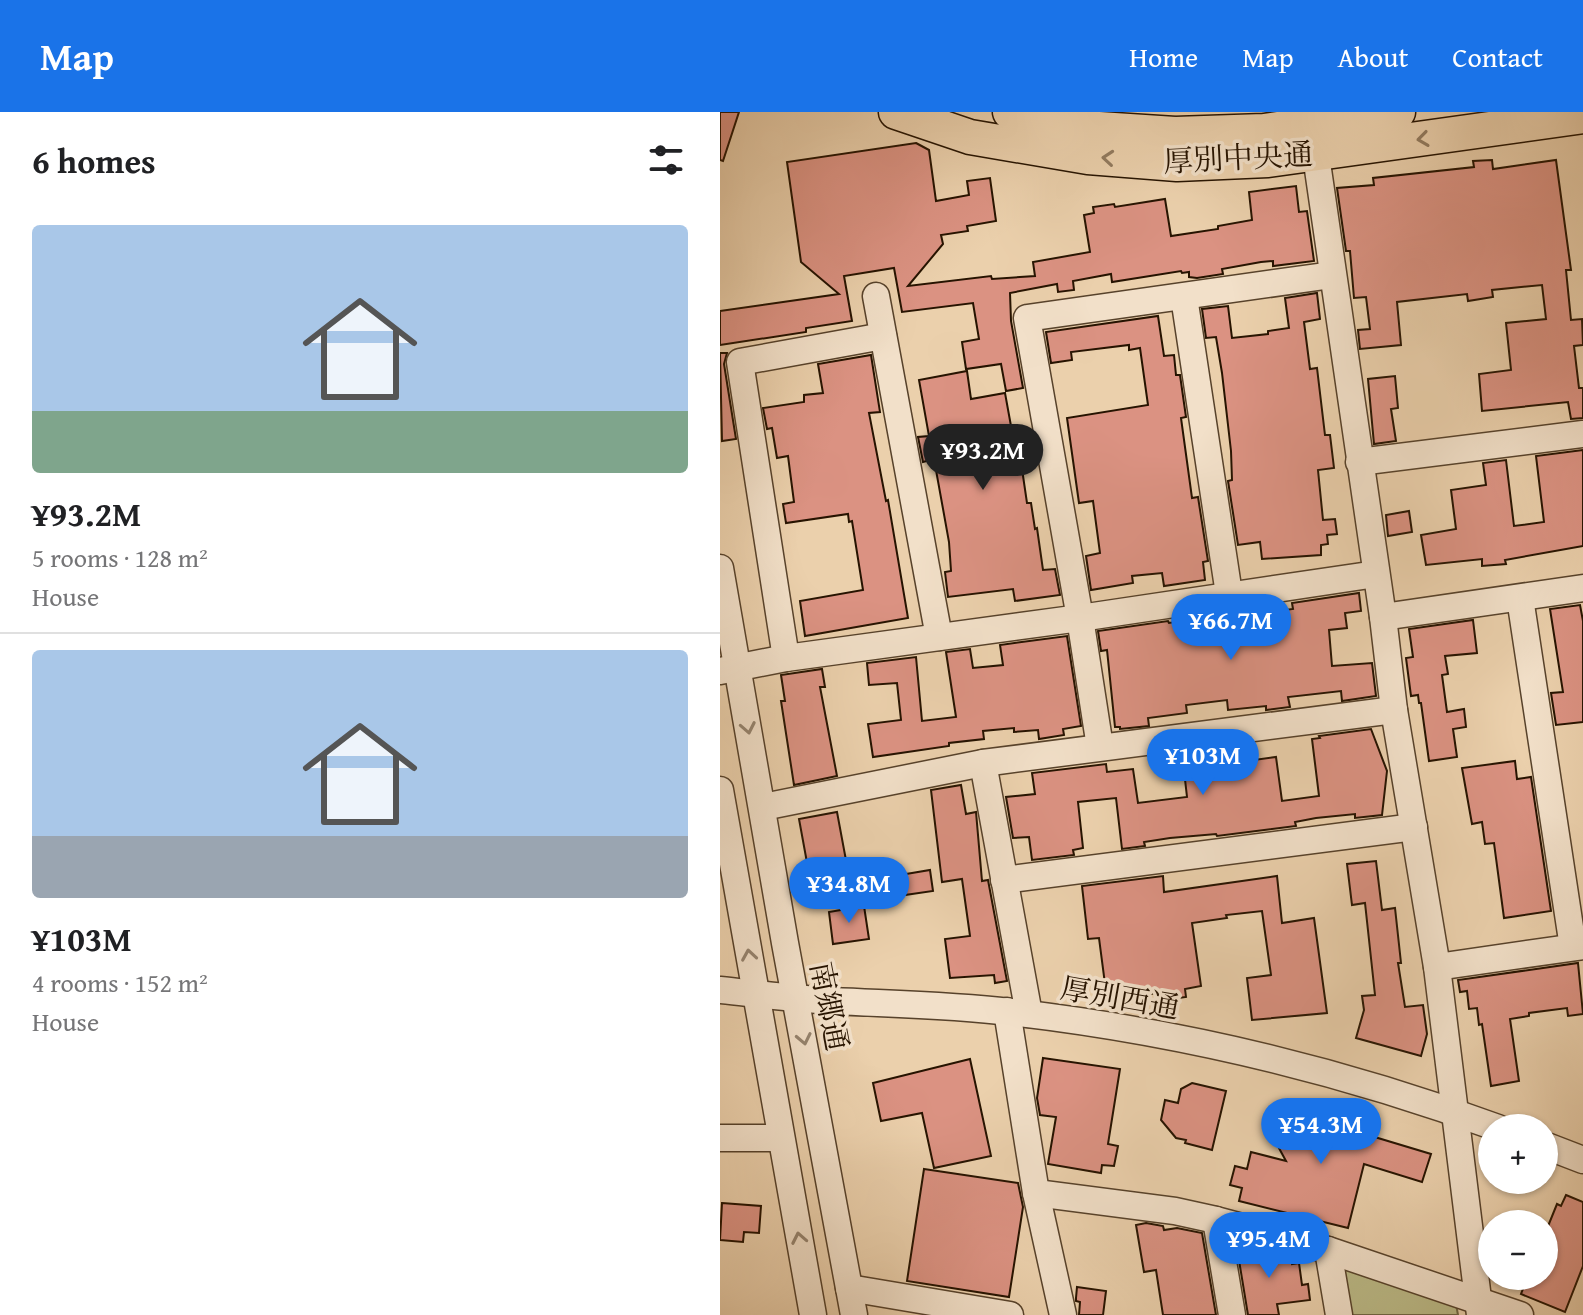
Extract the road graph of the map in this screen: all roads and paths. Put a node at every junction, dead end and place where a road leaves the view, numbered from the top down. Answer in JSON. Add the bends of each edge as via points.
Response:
{"nodes":[{"id":1,"x":896,"y":112,"type":"edge"},
{"id":2,"x":1010,"y":112,"type":"edge"},
{"id":3,"x":1398,"y":112,"type":"edge"},
{"id":4,"x":1582,"y":117,"type":"edge"},
{"id":5,"x":1312,"y":130,"type":"edge"},
{"id":6,"x":1332,"y":275,"type":"junction"},
{"id":7,"x":876,"y":296,"type":"dead end"},
{"id":8,"x":1184,"y":297,"type":"junction"},
{"id":9,"x":883,"y":336,"type":"junction"},
{"id":10,"x":1583,"y":434,"type":"edge"},
{"id":11,"x":1359,"y":462,"type":"junction"},
{"id":12,"x":720,"y":568,"type":"edge"},
{"id":13,"x":1376,"y":574,"type":"junction"},
{"id":14,"x":1583,"y":588,"type":"edge"},
{"id":15,"x":1229,"y":594,"type":"junction"},
{"id":16,"x":1520,"y":598,"type":"junction"},
{"id":17,"x":1383,"y":617,"type":"junction"},
{"id":18,"x":1080,"y":618,"type":"junction"},
{"id":19,"x":939,"y":637,"type":"junction"},
{"id":20,"x":786,"y":658,"type":"junction"},
{"id":21,"x":729,"y":670,"type":"edge"},
{"id":22,"x":1394,"y":710,"type":"junction"},
{"id":23,"x":1100,"y":747,"type":"junction"},
{"id":24,"x":983,"y":763,"type":"junction"},
{"id":25,"x":720,"y":790,"type":"edge"},
{"id":26,"x":763,"y":807,"type":"junction"},
{"id":27,"x":1414,"y":827,"type":"junction"},
{"id":28,"x":1004,"y":880,"type":"junction"},
{"id":29,"x":1578,"y":946,"type":"edge"},
{"id":30,"x":1437,"y":967,"type":"junction"},
{"id":31,"x":720,"y":990,"type":"edge"},
{"id":32,"x":756,"y":995,"type":"junction"},
{"id":33,"x":795,"y":997,"type":"junction"},
{"id":34,"x":1018,"y":1013,"type":"junction"},
{"id":35,"x":1457,"y":1113,"type":"junction"},
{"id":36,"x":1478,"y":1121,"type":"edge"},
{"id":37,"x":720,"y":1138,"type":"edge"},
{"id":38,"x":780,"y":1138,"type":"junction"},
{"id":39,"x":1558,"y":1150,"type":"edge"},
{"id":40,"x":1583,"y":1160,"type":"edge"},
{"id":41,"x":1036,"y":1193,"type":"junction"},
{"id":42,"x":1216,"y":1220,"type":"junction"},
{"id":43,"x":1328,"y":1250,"type":"junction"},
{"id":44,"x":849,"y":1288,"type":"junction"},
{"id":45,"x":1480,"y":1308,"type":"edge"},
{"id":46,"x":813,"y":1315,"type":"edge"},
{"id":47,"x":854,"y":1315,"type":"edge"},
{"id":48,"x":1010,"y":1315,"type":"edge"},
{"id":49,"x":1063,"y":1315,"type":"edge"},
{"id":50,"x":1232,"y":1315,"type":"edge"},
{"id":51,"x":1339,"y":1315,"type":"edge"},
{"id":52,"x":1520,"y":1315,"type":"edge"}],
"edges":[{"from":5,"to":1,"type":"main road","name":"厚別中央通","one_way":true,"via":[[1268,160],[1177,164],[1088,157],[970,137]]},
{"from":2,"to":5,"type":"main road","name":"厚別中央通","via":[[1084,128],[1175,134]]},
{"from":3,"to":5,"type":"main road","name":"厚別中央通"},
{"from":4,"to":5,"type":"main road","name":"厚別中央通","one_way":true},
{"from":5,"to":6,"type":"street"},
{"from":6,"to":8,"type":"street"},
{"from":6,"to":11,"type":"street"},
{"from":7,"to":9,"type":"street"},
{"from":8,"to":15,"type":"street"},
{"from":8,"to":18,"type":"street","via":[[1027,318]]},
{"from":9,"to":19,"type":"street"},
{"from":9,"to":20,"type":"street","via":[[740,362]]},
{"from":10,"to":11,"type":"street"},
{"from":11,"to":13,"type":"street"},
{"from":12,"to":21,"type":"street","name":"南郷通"},
{"from":13,"to":15,"type":"street"},
{"from":13,"to":17,"type":"street"},
{"from":14,"to":16,"type":"street"},
{"from":15,"to":18,"type":"street"},
{"from":16,"to":17,"type":"street"},
{"from":16,"to":29,"type":"street"},
{"from":17,"to":22,"type":"street"},
{"from":18,"to":19,"type":"street"},
{"from":18,"to":23,"type":"street"},
{"from":19,"to":20,"type":"street"},
{"from":20,"to":21,"type":"street"},
{"from":21,"to":26,"type":"street","name":"南郷通","one_way":true},
{"from":22,"to":23,"type":"street"},
{"from":22,"to":27,"type":"street"},
{"from":23,"to":24,"type":"street"},
{"from":24,"to":26,"type":"street"},
{"from":24,"to":28,"type":"street"},
{"from":32,"to":25,"type":"street","one_way":true},
{"from":26,"to":33,"type":"street","name":"南郷通"},
{"from":27,"to":28,"type":"street"},
{"from":27,"to":30,"type":"street"},
{"from":28,"to":34,"type":"street"},
{"from":29,"to":30,"type":"street"},
{"from":30,"to":35,"type":"street"},
{"from":31,"to":32,"type":"street","name":"厚別西通"},
{"from":32,"to":33,"type":"street","name":"厚別西通"},
{"from":32,"to":38,"type":"street"},
{"from":33,"to":34,"type":"street","name":"厚別西通"},
{"from":33,"to":44,"type":"street","name":"南郷通","one_way":true},
{"from":34,"to":35,"type":"street","name":"厚別西通","via":[[1254,1053]]},
{"from":34,"to":41,"type":"street"},
{"from":35,"to":36,"type":"street","name":"厚別西通"},
{"from":35,"to":45,"type":"street"},
{"from":37,"to":38,"type":"street"},
{"from":46,"to":38,"type":"street","one_way":true},
{"from":39,"to":40,"type":"street"},
{"from":41,"to":42,"type":"street"},
{"from":41,"to":49,"type":"street"},
{"from":42,"to":43,"type":"street"},
{"from":42,"to":50,"type":"street"},
{"from":43,"to":45,"type":"street"},
{"from":43,"to":51,"type":"street"},
{"from":44,"to":47,"type":"street","name":"南郷通"},
{"from":44,"to":48,"type":"street"},
{"from":45,"to":52,"type":"street"}]}
